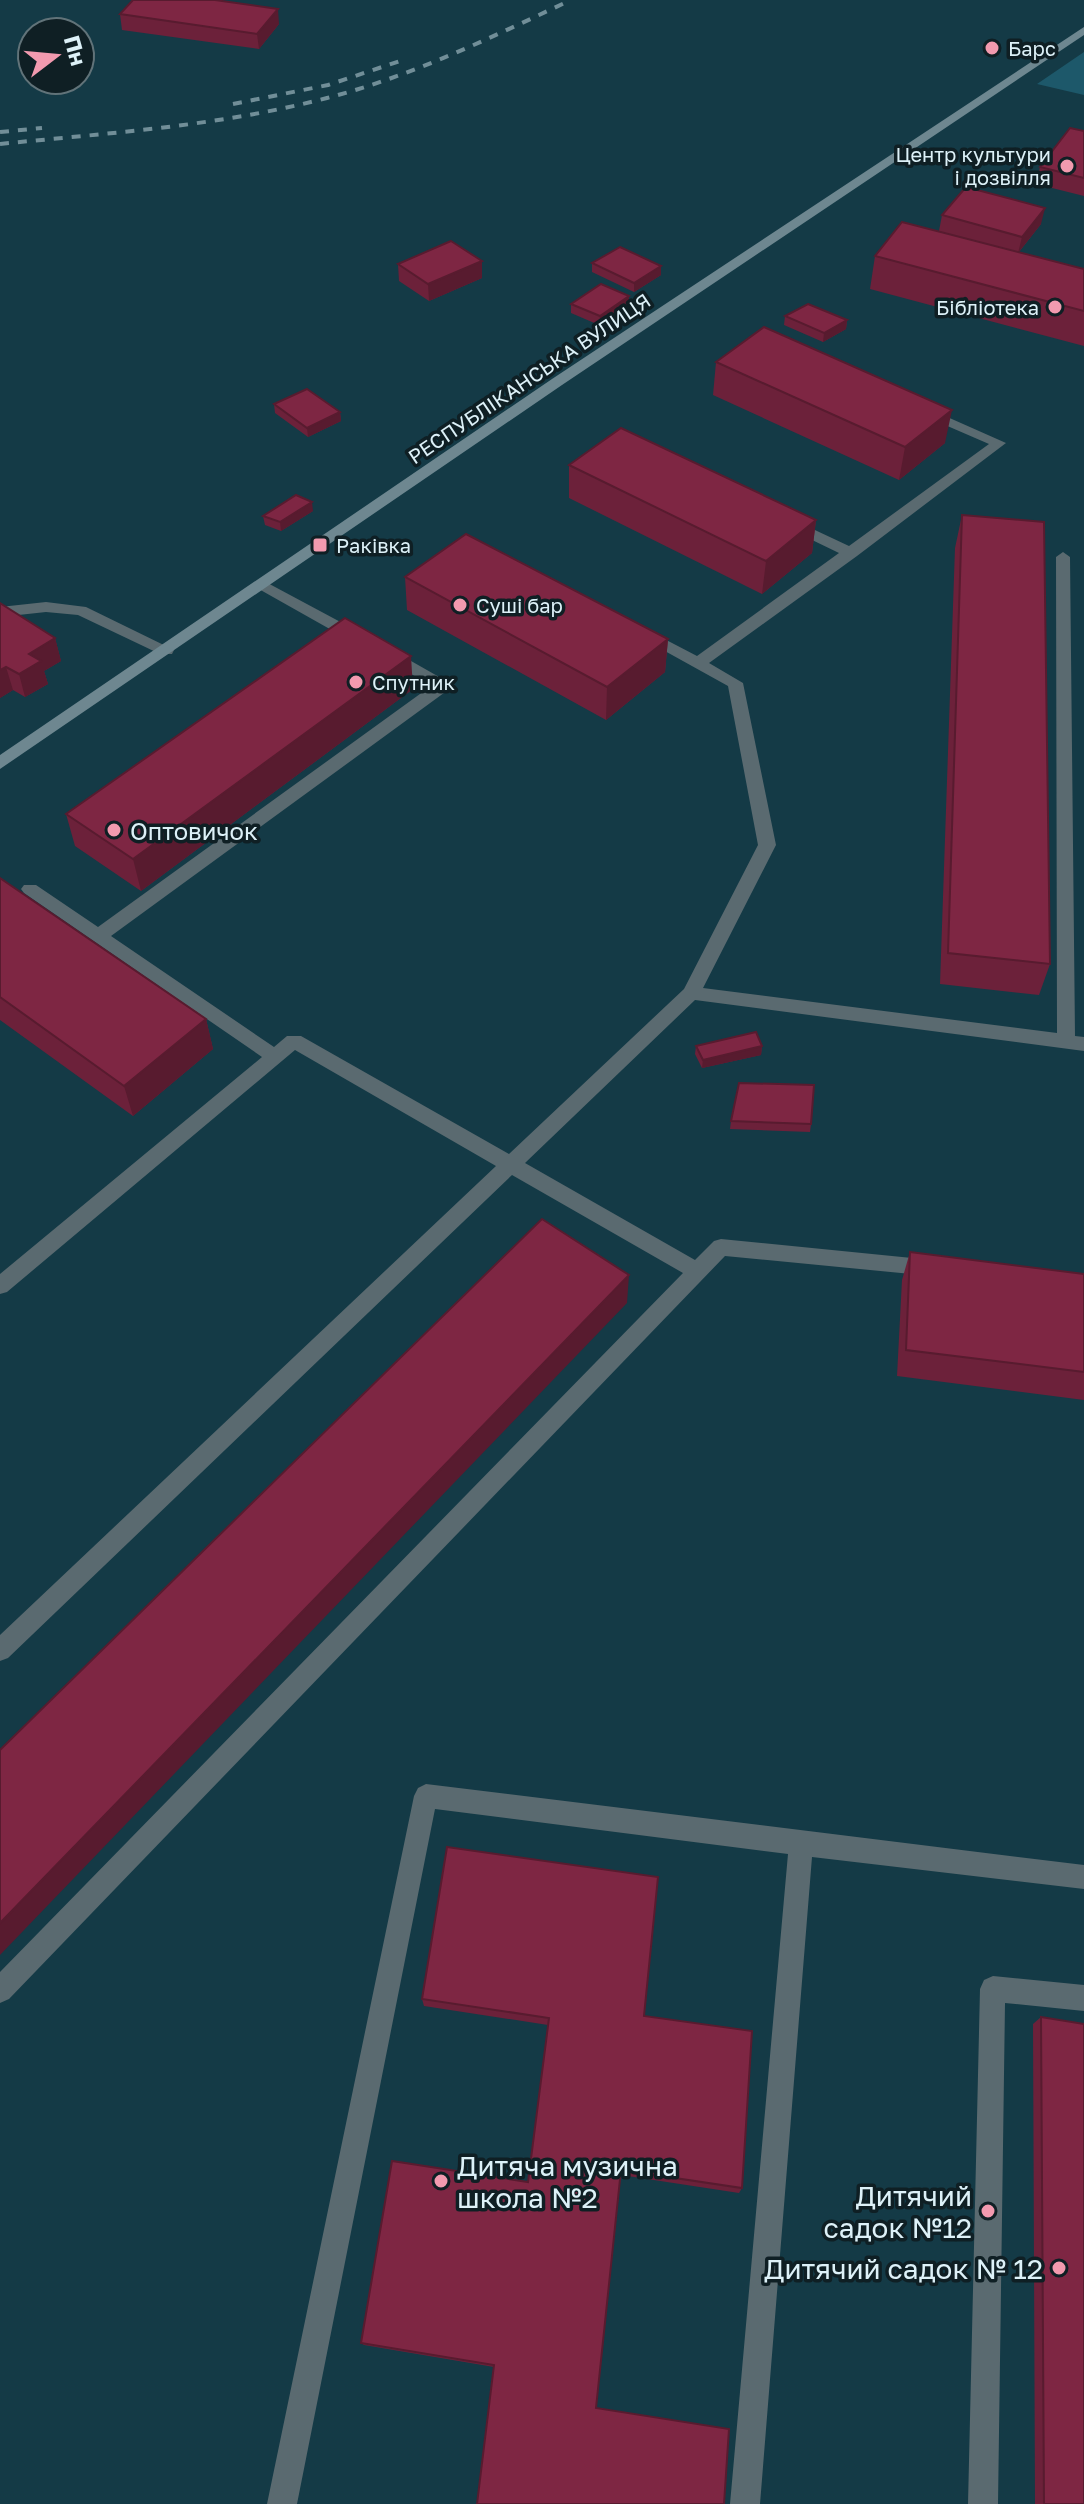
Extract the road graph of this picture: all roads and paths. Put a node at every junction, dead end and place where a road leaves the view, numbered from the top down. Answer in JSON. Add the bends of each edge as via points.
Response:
{"nodes":[{"id":1,"x":1084,"y":30,"type":"edge"},
{"id":2,"x":914,"y":406,"type":"edge"},
{"id":3,"x":635,"y":451,"type":"edge"},
{"id":4,"x":852,"y":553,"type":"junction"},
{"id":5,"x":1063,"y":557,"type":"dead end"},
{"id":6,"x":262,"y":585,"type":"junction"},
{"id":7,"x":0,"y":612,"type":"edge"},
{"id":8,"x":629,"y":627,"type":"edge"},
{"id":9,"x":166,"y":650,"type":"junction"},
{"id":10,"x":698,"y":663,"type":"junction"},
{"id":11,"x":0,"y":763,"type":"edge"},
{"id":12,"x":30,"y":889,"type":"dead end"},
{"id":13,"x":98,"y":936,"type":"junction"},
{"id":14,"x":691,"y":993,"type":"junction"},
{"id":15,"x":1075,"y":1043,"type":"edge"},
{"id":16,"x":275,"y":1057,"type":"junction"},
{"id":17,"x":512,"y":1165,"type":"junction"},
{"id":18,"x":958,"y":1270,"type":"edge"},
{"id":19,"x":697,"y":1271,"type":"junction"},
{"id":20,"x":0,"y":1286,"type":"edge"},
{"id":21,"x":0,"y":1650,"type":"edge"},
{"id":22,"x":801,"y":1844,"type":"junction"},
{"id":23,"x":1084,"y":1877,"type":"edge"},
{"id":24,"x":0,"y":1990,"type":"edge"},
{"id":25,"x":1084,"y":1998,"type":"edge"},
{"id":26,"x":282,"y":2504,"type":"edge"},
{"id":27,"x":745,"y":2504,"type":"edge"},
{"id":28,"x":983,"y":2504,"type":"edge"}],
"edges":[{"from":1,"to":6,"type":"main road","name":"РЕСПУБЛІКАНСЬКА ВУЛИЦЯ"},
{"from":2,"to":4,"type":"lane","via":[[999,443]]},
{"from":3,"to":4,"type":"lane"},
{"from":4,"to":10,"type":"lane"},
{"from":5,"to":15,"type":"lane"},
{"from":6,"to":9,"type":"main road","name":"РЕСПУБЛІКАНСЬКА ВУЛИЦЯ"},
{"from":6,"to":13,"type":"lane","via":[[442,686]]},
{"from":7,"to":9,"type":"lane","via":[[81,610]]},
{"from":8,"to":10,"type":"lane"},
{"from":9,"to":11,"type":"main road","name":"РЕСПУБЛІКАНСЬКА ВУЛИЦЯ"},
{"from":10,"to":14,"type":"lane","via":[[735,683],[767,845]]},
{"from":12,"to":13,"type":"lane"},
{"from":13,"to":16,"type":"lane"},
{"from":14,"to":15,"type":"lane"},
{"from":14,"to":17,"type":"lane"},
{"from":16,"to":17,"type":"lane","via":[[294,1041]]},
{"from":16,"to":20,"type":"lane"},
{"from":17,"to":19,"type":"lane"},
{"from":17,"to":21,"type":"lane"},
{"from":18,"to":19,"type":"lane","via":[[721,1247]]},
{"from":19,"to":24,"type":"lane"},
{"from":22,"to":23,"type":"lane"},
{"from":22,"to":26,"type":"lane","via":[[426,1796]]},
{"from":22,"to":27,"type":"lane"},
{"from":25,"to":28,"type":"lane","via":[[993,1989]]}]}
